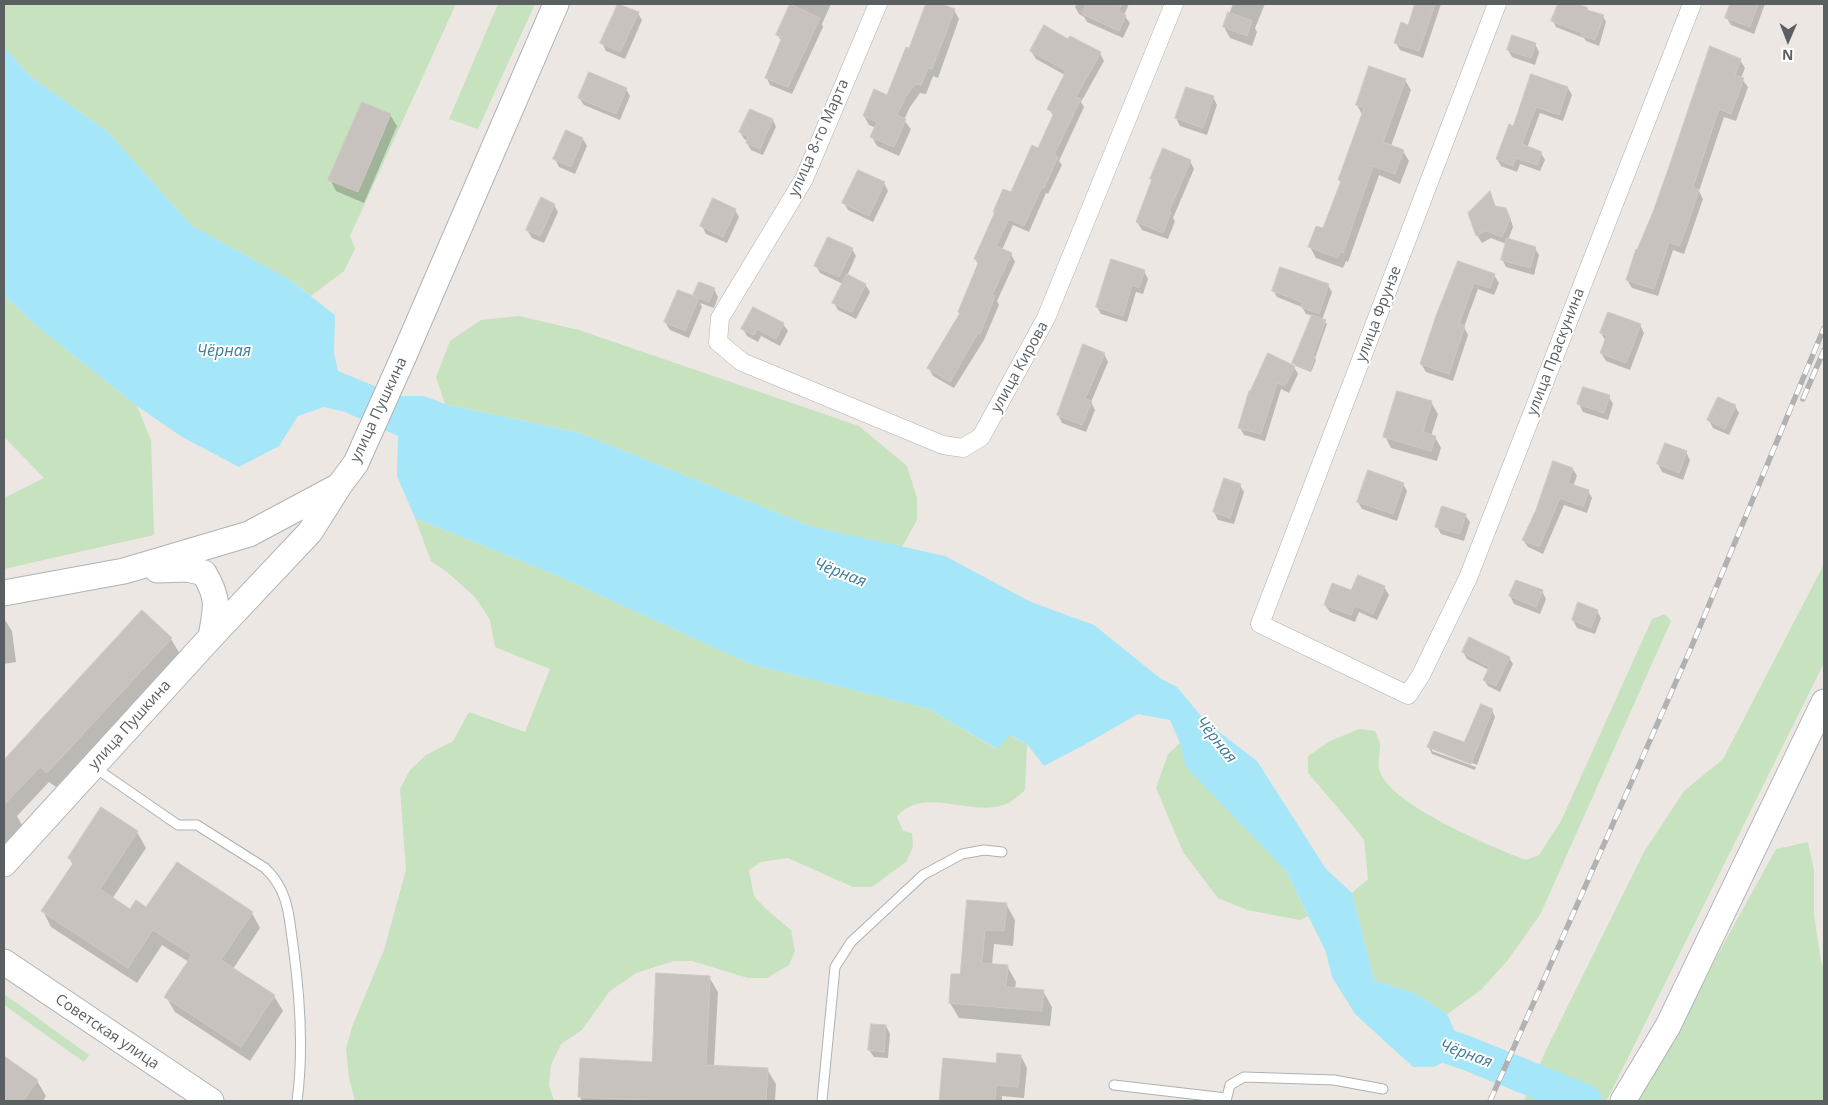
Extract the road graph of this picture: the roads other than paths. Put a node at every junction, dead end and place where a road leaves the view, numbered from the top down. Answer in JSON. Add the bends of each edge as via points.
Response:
{"nodes":[{"id":1,"x":556,"y":4,"type":"edge"},
{"id":2,"x":878,"y":4,"type":"edge"},
{"id":3,"x":1174,"y":4,"type":"edge"},
{"id":4,"x":1498,"y":4,"type":"edge"},
{"id":5,"x":1692,"y":4,"type":"edge"},
{"id":6,"x":720,"y":318,"type":"joint"},
{"id":7,"x":339,"y":486,"type":"junction"},
{"id":8,"x":124,"y":571,"type":"junction"},
{"id":9,"x":4,"y":593,"type":"edge"},
{"id":10,"x":211,"y":637,"type":"junction"},
{"id":11,"x":1408,"y":694,"type":"joint"},
{"id":12,"x":1824,"y":702,"type":"edge"},
{"id":13,"x":93,"y":766,"type":"junction"},
{"id":14,"x":1002,"y":852,"type":"dead end"},
{"id":15,"x":4,"y":864,"type":"edge"},
{"id":16,"x":4,"y":962,"type":"edge"},
{"id":17,"x":1114,"y":1085,"type":"dead end"},
{"id":18,"x":1383,"y":1089,"type":"dead end"},
{"id":19,"x":201,"y":1099,"type":"edge"},
{"id":20,"x":1624,"y":1099,"type":"edge"},
{"id":21,"x":1226,"y":1100,"type":"edge"},
{"id":22,"x":297,"y":1101,"type":"edge"},
{"id":23,"x":822,"y":1101,"type":"edge"}],
"edges":[{"from":1,"to":7,"type":"main road","name":"улица Пушкина","via":[[404,358],[356,463]]},
{"from":2,"to":6,"type":"street","name":"улица 8-го Марта","via":[[804,179]]},
{"from":3,"to":6,"type":"street","name":"улица Кирова","via":[[1046,318],[981,438],[963,448],[943,445],[742,362],[718,342]]},
{"from":4,"to":11,"type":"street","name":"улица Фрунзе","via":[[1260,624]]},
{"from":5,"to":11,"type":"street","name":"улица Праскунина","via":[[1468,578],[1422,675]]},
{"from":7,"to":8,"type":"main road","via":[[249,534]]},
{"from":7,"to":10,"type":"main road","name":"улица Пушкина","via":[[310,532]]},
{"from":8,"to":9,"type":"main road"},
{"from":8,"to":10,"type":"main road","via":[[188,569],[204,573],[216,603]]},
{"from":10,"to":13,"type":"main road","name":"улица Пушкина"},
{"from":12,"to":20,"type":"main road","via":[[1668,1026]]},
{"from":13,"to":15,"type":"main road","name":"улица Пушкина"},
{"from":13,"to":22,"type":"lane","via":[[178,825],[197,825],[265,868],[276,881],[290,921],[297,972],[300,1059]]},
{"from":14,"to":23,"type":"lane","via":[[984,850],[962,854],[924,875],[851,942],[835,967]]},
{"from":16,"to":19,"type":"main road","name":"Советская улица"},
{"from":17,"to":21,"type":"lane"},
{"from":18,"to":21,"type":"lane","via":[[1334,1080],[1244,1077],[1230,1085]]}]}
